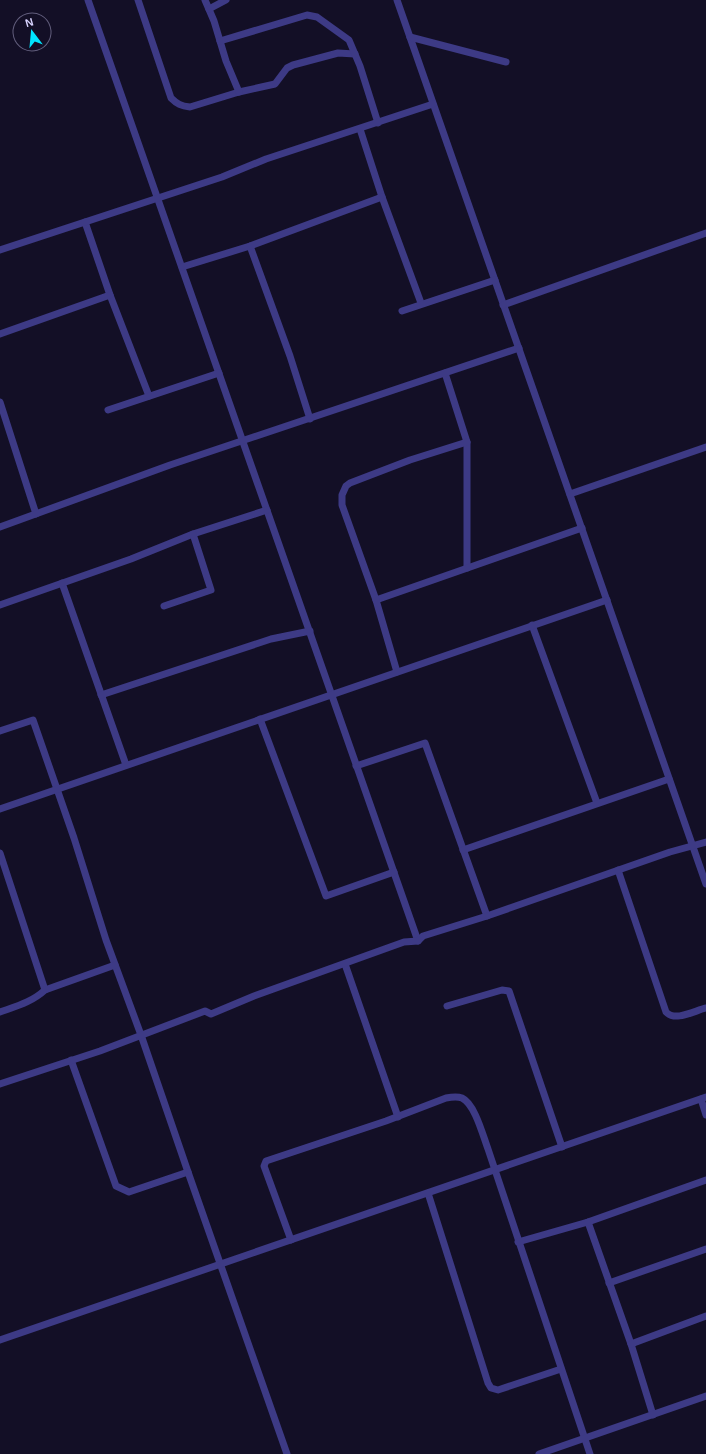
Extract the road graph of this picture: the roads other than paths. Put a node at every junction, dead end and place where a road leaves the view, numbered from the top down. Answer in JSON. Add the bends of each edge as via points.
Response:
{"nodes":[{"id":1,"x":88,"y":0,"type":"edge"},
{"id":2,"x":138,"y":0,"type":"edge"},
{"id":3,"x":205,"y":0,"type":"edge"},
{"id":4,"x":226,"y":0,"type":"edge"},
{"id":5,"x":397,"y":0,"type":"edge"},
{"id":6,"x":209,"y":9,"type":"junction"},
{"id":7,"x":410,"y":37,"type":"junction"},
{"id":8,"x":220,"y":41,"type":"junction"},
{"id":9,"x":355,"y":54,"type":"junction"},
{"id":10,"x":506,"y":62,"type":"dead end"},
{"id":11,"x":239,"y":92,"type":"junction"},
{"id":12,"x":433,"y":104,"type":"junction"},
{"id":13,"x":378,"y":123,"type":"junction"},
{"id":14,"x":360,"y":129,"type":"junction"},
{"id":15,"x":382,"y":197,"type":"junction"},
{"id":16,"x":158,"y":198,"type":"junction"},
{"id":17,"x":86,"y":222,"type":"junction"},
{"id":18,"x":706,"y":232,"type":"edge"},
{"id":19,"x":250,"y":246,"type":"junction"},
{"id":20,"x":0,"y":250,"type":"edge"},
{"id":21,"x":182,"y":267,"type":"junction"},
{"id":22,"x":495,"y":280,"type":"junction"},
{"id":23,"x":110,"y":295,"type":"junction"},
{"id":24,"x":421,"y":303,"type":"junction"},
{"id":25,"x":503,"y":305,"type":"junction"},
{"id":26,"x":402,"y":311,"type":"dead end"},
{"id":27,"x":0,"y":334,"type":"edge"},
{"id":28,"x":518,"y":348,"type":"junction"},
{"id":29,"x":219,"y":373,"type":"junction"},
{"id":30,"x":445,"y":373,"type":"junction"},
{"id":31,"x":148,"y":396,"type":"junction"},
{"id":32,"x":0,"y":402,"type":"edge"},
{"id":33,"x":108,"y":410,"type":"dead end"},
{"id":34,"x":310,"y":419,"type":"junction"},
{"id":35,"x":243,"y":442,"type":"junction"},
{"id":36,"x":467,"y":442,"type":"junction"},
{"id":37,"x":706,"y":447,"type":"edge"},
{"id":38,"x":570,"y":494,"type":"junction"},
{"id":39,"x":267,"y":510,"type":"junction"},
{"id":40,"x":36,"y":514,"type":"junction"},
{"id":41,"x":0,"y":527,"type":"edge"},
{"id":42,"x":582,"y":528,"type":"junction"},
{"id":43,"x":193,"y":534,"type":"junction"},
{"id":44,"x":467,"y":568,"type":"junction"},
{"id":45,"x":62,"y":582,"type":"junction"},
{"id":46,"x":376,"y":600,"type":"junction"},
{"id":47,"x":607,"y":600,"type":"junction"},
{"id":48,"x":0,"y":605,"type":"edge"},
{"id":49,"x":164,"y":606,"type":"dead end"},
{"id":50,"x":532,"y":625,"type":"junction"},
{"id":51,"x":310,"y":631,"type":"junction"},
{"id":52,"x":397,"y":672,"type":"junction"},
{"id":53,"x":101,"y":694,"type":"junction"},
{"id":54,"x":332,"y":694,"type":"junction"},
{"id":55,"x":260,"y":719,"type":"junction"},
{"id":56,"x":0,"y":731,"type":"edge"},
{"id":57,"x":126,"y":765,"type":"junction"},
{"id":58,"x":356,"y":766,"type":"junction"},
{"id":59,"x":669,"y":779,"type":"junction"},
{"id":60,"x":56,"y":790,"type":"junction"},
{"id":61,"x":597,"y":803,"type":"junction"},
{"id":62,"x":0,"y":809,"type":"edge"},
{"id":63,"x":706,"y":842,"type":"edge"},
{"id":64,"x":693,"y":846,"type":"junction"},
{"id":65,"x":463,"y":850,"type":"junction"},
{"id":66,"x":0,"y":853,"type":"edge"},
{"id":67,"x":618,"y":870,"type":"junction"},
{"id":68,"x":394,"y":872,"type":"junction"},
{"id":69,"x":706,"y":884,"type":"edge"},
{"id":70,"x":487,"y":916,"type":"junction"},
{"id":71,"x":418,"y":941,"type":"junction"},
{"id":72,"x":345,"y":964,"type":"junction"},
{"id":73,"x":115,"y":965,"type":"junction"},
{"id":74,"x":45,"y":990,"type":"junction"},
{"id":75,"x":447,"y":1006,"type":"dead end"},
{"id":76,"x":706,"y":1008,"type":"edge"},
{"id":77,"x":0,"y":1012,"type":"edge"},
{"id":78,"x":141,"y":1035,"type":"junction"},
{"id":79,"x":71,"y":1060,"type":"junction"},
{"id":80,"x":0,"y":1084,"type":"edge"},
{"id":81,"x":703,"y":1098,"type":"edge"},
{"id":82,"x":706,"y":1115,"type":"edge"},
{"id":83,"x":398,"y":1117,"type":"junction"},
{"id":84,"x":562,"y":1147,"type":"junction"},
{"id":85,"x":494,"y":1170,"type":"junction"},
{"id":86,"x":188,"y":1172,"type":"junction"},
{"id":87,"x":706,"y":1180,"type":"edge"},
{"id":88,"x":428,"y":1193,"type":"junction"},
{"id":89,"x":588,"y":1222,"type":"junction"},
{"id":90,"x":291,"y":1240,"type":"junction"},
{"id":91,"x":518,"y":1242,"type":"junction"},
{"id":92,"x":706,"y":1250,"type":"edge"},
{"id":93,"x":220,"y":1264,"type":"junction"},
{"id":94,"x":609,"y":1282,"type":"junction"},
{"id":95,"x":706,"y":1316,"type":"edge"},
{"id":96,"x":0,"y":1340,"type":"edge"},
{"id":97,"x":631,"y":1344,"type":"junction"},
{"id":98,"x":561,"y":1369,"type":"junction"},
{"id":99,"x":706,"y":1396,"type":"edge"},
{"id":100,"x":653,"y":1414,"type":"junction"},
{"id":101,"x":584,"y":1438,"type":"junction"},
{"id":102,"x":287,"y":1454,"type":"edge"},
{"id":103,"x":539,"y":1454,"type":"edge"},
{"id":104,"x":590,"y":1454,"type":"edge"}],
"edges":[{"from":1,"to":16,"type":"street"},
{"from":2,"to":11,"type":"street","via":[[163,78],[176,104],[190,107]]},
{"from":3,"to":6,"type":"street"},
{"from":4,"to":6,"type":"street"},
{"from":5,"to":7,"type":"street"},
{"from":6,"to":8,"type":"street"},
{"from":7,"to":10,"type":"street"},
{"from":7,"to":12,"type":"street"},
{"from":8,"to":9,"type":"street","via":[[312,15],[349,40]]},
{"from":8,"to":11,"type":"street"},
{"from":9,"to":11,"type":"street","via":[[338,53],[293,65],[287,68],[275,84]]},
{"from":9,"to":13,"type":"street"},
{"from":12,"to":13,"type":"street"},
{"from":12,"to":22,"type":"street"},
{"from":13,"to":14,"type":"street"},
{"from":14,"to":15,"type":"street"},
{"from":14,"to":16,"type":"street"},
{"from":15,"to":19,"type":"street"},
{"from":15,"to":24,"type":"street"},
{"from":16,"to":17,"type":"street"},
{"from":16,"to":21,"type":"street"},
{"from":17,"to":20,"type":"street"},
{"from":17,"to":23,"type":"street"},
{"from":18,"to":25,"type":"street"},
{"from":19,"to":21,"type":"street"},
{"from":19,"to":34,"type":"street"},
{"from":21,"to":29,"type":"street"},
{"from":22,"to":24,"type":"street"},
{"from":22,"to":25,"type":"street"},
{"from":23,"to":27,"type":"street"},
{"from":23,"to":31,"type":"street"},
{"from":24,"to":26,"type":"street"},
{"from":25,"to":28,"type":"street"},
{"from":28,"to":30,"type":"street"},
{"from":28,"to":38,"type":"street"},
{"from":29,"to":31,"type":"street"},
{"from":29,"to":35,"type":"street"},
{"from":30,"to":34,"type":"street"},
{"from":30,"to":36,"type":"street"},
{"from":31,"to":33,"type":"street"},
{"from":32,"to":40,"type":"street"},
{"from":34,"to":35,"type":"street"},
{"from":35,"to":39,"type":"street"},
{"from":35,"to":40,"type":"street","via":[[170,465]]},
{"from":36,"to":44,"type":"street"},
{"from":36,"to":46,"type":"street","via":[[410,460],[346,486],[342,495],[342,505]]},
{"from":37,"to":38,"type":"street"},
{"from":38,"to":42,"type":"street"},
{"from":39,"to":43,"type":"street"},
{"from":39,"to":51,"type":"street"},
{"from":40,"to":41,"type":"street"},
{"from":42,"to":44,"type":"street"},
{"from":42,"to":47,"type":"street"},
{"from":43,"to":45,"type":"street","via":[[131,559]]},
{"from":43,"to":49,"type":"street","via":[[211,590]]},
{"from":44,"to":46,"type":"street"},
{"from":45,"to":48,"type":"street"},
{"from":45,"to":53,"type":"street"},
{"from":46,"to":52,"type":"street"},
{"from":47,"to":50,"type":"street"},
{"from":47,"to":59,"type":"street"},
{"from":50,"to":52,"type":"street"},
{"from":50,"to":61,"type":"street"},
{"from":51,"to":53,"type":"street","via":[[271,638]]},
{"from":51,"to":54,"type":"street"},
{"from":52,"to":54,"type":"street"},
{"from":53,"to":57,"type":"street"},
{"from":54,"to":55,"type":"street"},
{"from":54,"to":58,"type":"street"},
{"from":55,"to":57,"type":"street"},
{"from":55,"to":68,"type":"street","via":[[326,896]]},
{"from":56,"to":60,"type":"street","via":[[33,720]]},
{"from":57,"to":60,"type":"street"},
{"from":58,"to":65,"type":"street","via":[[425,743]]},
{"from":58,"to":68,"type":"street"},
{"from":59,"to":61,"type":"street"},
{"from":59,"to":64,"type":"street"},
{"from":60,"to":62,"type":"street"},
{"from":60,"to":73,"type":"street"},
{"from":61,"to":65,"type":"street"},
{"from":63,"to":64,"type":"street"},
{"from":64,"to":67,"type":"street"},
{"from":64,"to":69,"type":"street"},
{"from":65,"to":70,"type":"street"},
{"from":66,"to":74,"type":"street"},
{"from":67,"to":70,"type":"street"},
{"from":67,"to":76,"type":"street","via":[[666,1012],[675,1018]]},
{"from":68,"to":71,"type":"street"},
{"from":70,"to":71,"type":"street","via":[[423,936]]},
{"from":71,"to":72,"type":"street","via":[[404,942]]},
{"from":72,"to":78,"type":"street","via":[[211,1014],[205,1011]]},
{"from":72,"to":83,"type":"street"},
{"from":73,"to":74,"type":"street"},
{"from":73,"to":78,"type":"street"},
{"from":74,"to":77,"type":"street","via":[[37,998]]},
{"from":75,"to":84,"type":"street","via":[[502,990],[508,991]]},
{"from":78,"to":79,"type":"street"},
{"from":78,"to":86,"type":"street"},
{"from":79,"to":80,"type":"street"},
{"from":79,"to":86,"type":"street","via":[[116,1186],[129,1192]]},
{"from":81,"to":82,"type":"street"},
{"from":81,"to":84,"type":"street"},
{"from":83,"to":85,"type":"street","via":[[446,1098],[462,1098],[469,1103],[473,1111]]},
{"from":83,"to":90,"type":"street","via":[[266,1161],[264,1166]]},
{"from":84,"to":85,"type":"street"},
{"from":85,"to":88,"type":"street"},
{"from":85,"to":91,"type":"street"},
{"from":86,"to":93,"type":"street"},
{"from":87,"to":89,"type":"street"},
{"from":88,"to":90,"type":"street"},
{"from":88,"to":98,"type":"street","via":[[491,1388],[498,1390]]},
{"from":89,"to":91,"type":"street"},
{"from":89,"to":94,"type":"street"},
{"from":90,"to":93,"type":"street"},
{"from":91,"to":98,"type":"street"},
{"from":92,"to":94,"type":"street"},
{"from":93,"to":96,"type":"street"},
{"from":93,"to":102,"type":"street"},
{"from":94,"to":97,"type":"street"},
{"from":95,"to":97,"type":"street"},
{"from":97,"to":100,"type":"street"},
{"from":98,"to":101,"type":"street"},
{"from":99,"to":100,"type":"street"},
{"from":100,"to":101,"type":"street"},
{"from":101,"to":103,"type":"street"},
{"from":101,"to":104,"type":"street"}]}
